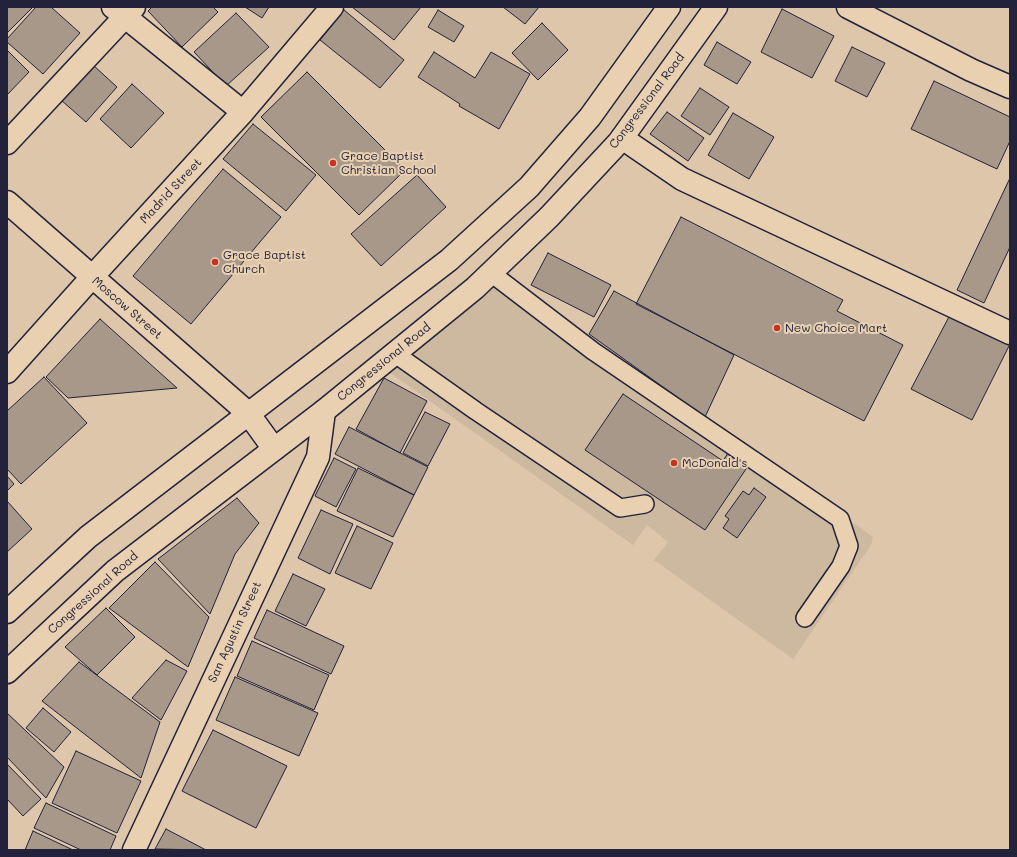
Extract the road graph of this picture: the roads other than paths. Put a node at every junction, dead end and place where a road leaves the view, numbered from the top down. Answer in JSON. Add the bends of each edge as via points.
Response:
{"nodes":[{"id":1,"x":332,"y":7,"type":"edge"},
{"id":2,"x":669,"y":7,"type":"edge"},
{"id":3,"x":716,"y":7,"type":"edge"},
{"id":4,"x":848,"y":7,"type":"edge"},
{"id":5,"x":124,"y":10,"type":"edge"},
{"id":6,"x":1010,"y":87,"type":"edge"},
{"id":7,"x":243,"y":112,"type":"junction"},
{"id":8,"x":622,"y":138,"type":"junction"},
{"id":9,"x":7,"y":143,"type":"edge"},
{"id":10,"x":7,"y":202,"type":"edge"},
{"id":11,"x":491,"y":273,"type":"junction"},
{"id":12,"x":92,"y":277,"type":"junction"},
{"id":13,"x":1010,"y":333,"type":"edge"},
{"id":14,"x":394,"y":354,"type":"junction"},
{"id":15,"x":7,"y":372,"type":"edge"},
{"id":16,"x":324,"y":411,"type":"junction"},
{"id":17,"x":248,"y":413,"type":"junction"},
{"id":18,"x":274,"y":449,"type":"junction"},
{"id":19,"x":646,"y":504,"type":"dead end"},
{"id":20,"x":7,"y":612,"type":"edge"},
{"id":21,"x":805,"y":618,"type":"dead end"},
{"id":22,"x":7,"y":672,"type":"edge"},
{"id":23,"x":134,"y":850,"type":"edge"}],
"edges":[{"from":1,"to":7,"type":"street","name":"Madrid Street"},
{"from":2,"to":17,"type":"street","via":[[590,117],[529,186],[449,260]]},
{"from":3,"to":8,"type":"street","name":"Congressional Road"},
{"from":4,"to":6,"type":"street","via":[[971,70]]},
{"from":5,"to":7,"type":"street"},
{"from":5,"to":9,"type":"street"},
{"from":7,"to":12,"type":"street","name":"Madrid Street"},
{"from":8,"to":11,"type":"street","name":"Congressional Road","via":[[549,217]]},
{"from":8,"to":13,"type":"street","via":[[682,179]]},
{"from":10,"to":12,"type":"street","name":"Moscow Street"},
{"from":11,"to":14,"type":"street","name":"Congressional Road"},
{"from":11,"to":21,"type":"lane","via":[[593,351],[840,519],[849,546],[841,566]]},
{"from":12,"to":15,"type":"street","name":"Madrid Street"},
{"from":12,"to":17,"type":"street","name":"Moscow Street"},
{"from":14,"to":16,"type":"street","name":"Congressional Road"},
{"from":14,"to":19,"type":"lane","via":[[620,508]]},
{"from":16,"to":18,"type":"street","name":"Congressional Road"},
{"from":16,"to":23,"type":"street","name":"San Agustin Street","via":[[318,457]]},
{"from":17,"to":18,"type":"street","name":"Moscow Street"},
{"from":17,"to":20,"type":"street","via":[[88,537]]},
{"from":18,"to":22,"type":"street","name":"Congressional Road","via":[[115,571]]}]}
